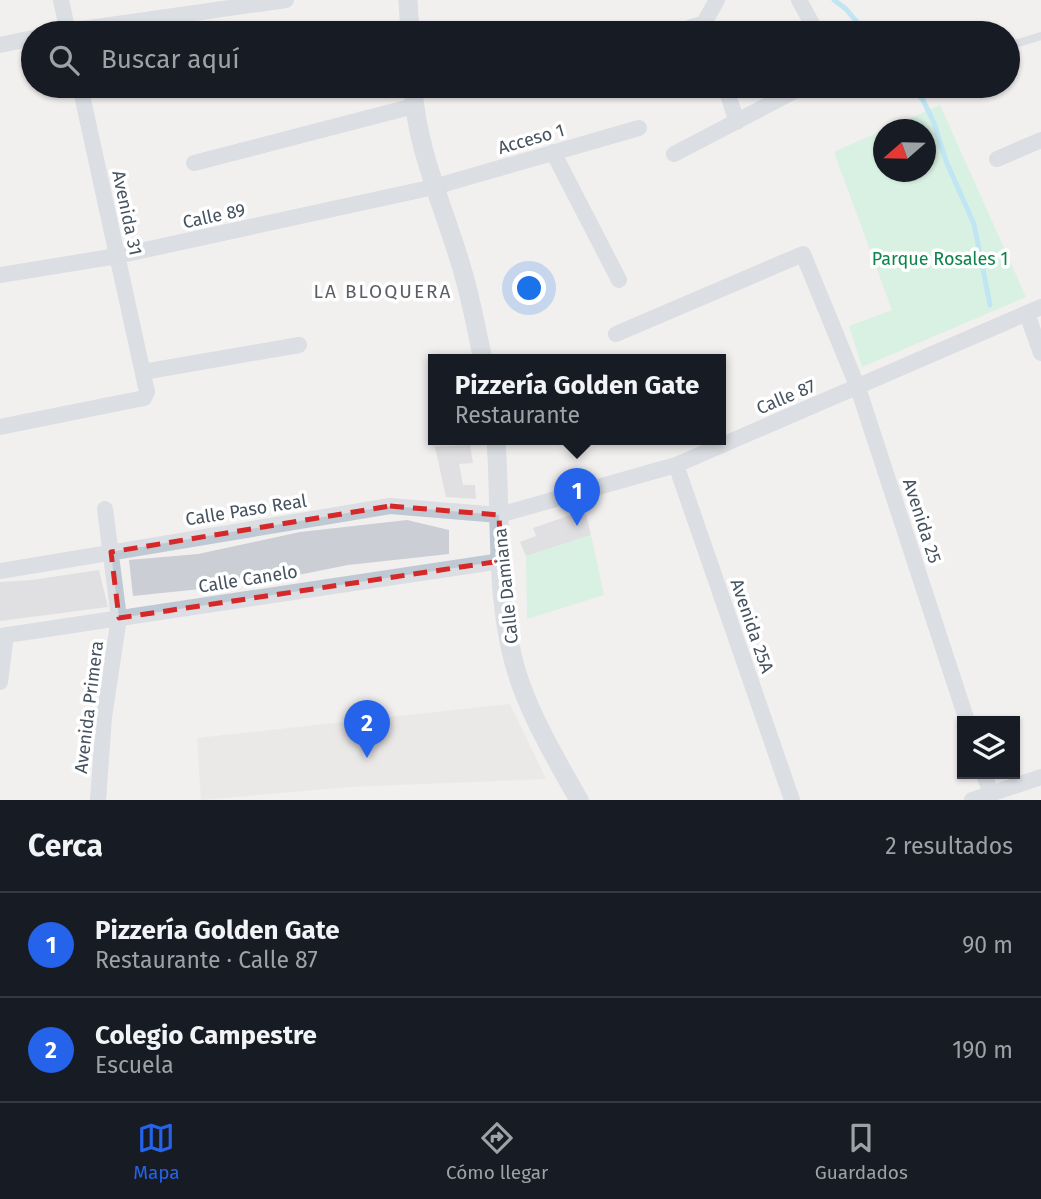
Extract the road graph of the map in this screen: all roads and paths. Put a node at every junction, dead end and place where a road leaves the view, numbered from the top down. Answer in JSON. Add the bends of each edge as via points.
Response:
{"nodes":[{"id":1,"x":61,"y":0,"type":"edge"},
{"id":2,"x":286,"y":0,"type":"edge"},
{"id":3,"x":408,"y":0,"type":"edge"},
{"id":4,"x":718,"y":0,"type":"edge"},
{"id":5,"x":799,"y":0,"type":"edge"},
{"id":6,"x":62,"y":21,"type":"edge"},
{"id":7,"x":140,"y":21,"type":"edge"},
{"id":8,"x":409,"y":21,"type":"edge"},
{"id":9,"x":709,"y":21,"type":"edge"},
{"id":10,"x":810,"y":21,"type":"edge"},
{"id":11,"x":1041,"y":36,"type":"edge"},
{"id":12,"x":21,"y":41,"type":"edge"},
{"id":13,"x":1020,"y":42,"type":"edge"},
{"id":14,"x":0,"y":45,"type":"edge"},
{"id":15,"x":83,"y":98,"type":"edge"},
{"id":16,"x":413,"y":98,"type":"edge"},
{"id":17,"x":729,"y":98,"type":"edge"},
{"id":18,"x":782,"y":98,"type":"edge"},
{"id":19,"x":414,"y":106,"type":"junction"},
{"id":20,"x":737,"y":122,"type":"junction"},
{"id":21,"x":639,"y":128,"type":"dead end"},
{"id":22,"x":1041,"y":140,"type":"edge"},
{"id":23,"x":553,"y":152,"type":"junction"},
{"id":24,"x":674,"y":154,"type":"dead end"},
{"id":25,"x":997,"y":159,"type":"dead end"},
{"id":26,"x":194,"y":163,"type":"dead end"},
{"id":27,"x":434,"y":187,"type":"junction"},
{"id":28,"x":117,"y":256,"type":"junction"},
{"id":29,"x":0,"y":275,"type":"edge"},
{"id":30,"x":619,"y":280,"type":"dead end"},
{"id":31,"x":1034,"y":311,"type":"edge"},
{"id":32,"x":616,"y":334,"type":"dead end"},
{"id":33,"x":299,"y":345,"type":"dead end"},
{"id":34,"x":1041,"y":353,"type":"edge"},
{"id":35,"x":482,"y":354,"type":"edge"},
{"id":36,"x":143,"y":372,"type":"junction"},
{"id":37,"x":858,"y":388,"type":"junction"},
{"id":38,"x":0,"y":427,"type":"edge"},
{"id":39,"x":726,"y":444,"type":"edge"},
{"id":40,"x":496,"y":445,"type":"edge"},
{"id":41,"x":723,"y":445,"type":"edge"},
{"id":42,"x":676,"y":465,"type":"junction"},
{"id":43,"x":105,"y":509,"type":"dead end"},
{"id":44,"x":499,"y":514,"type":"junction"},
{"id":45,"x":111,"y":552,"type":"junction"},
{"id":46,"x":501,"y":561,"type":"junction"},
{"id":47,"x":0,"y":571,"type":"edge"},
{"id":48,"x":120,"y":618,"type":"junction"},
{"id":49,"x":3,"y":635,"type":"edge"},
{"id":50,"x":0,"y":682,"type":"edge"},
{"id":51,"x":965,"y":716,"type":"edge"},
{"id":52,"x":1041,"y":777,"type":"edge"},
{"id":53,"x":986,"y":779,"type":"edge"},
{"id":54,"x":991,"y":794,"type":"junction"},
{"id":55,"x":97,"y":800,"type":"edge"},
{"id":56,"x":579,"y":800,"type":"edge"},
{"id":57,"x":792,"y":800,"type":"edge"},
{"id":58,"x":972,"y":800,"type":"edge"}],
"edges":[{"from":1,"to":6,"type":"street"},
{"from":2,"to":7,"type":"street"},
{"from":3,"to":8,"type":"street"},
{"from":4,"to":9,"type":"street"},
{"from":5,"to":10,"type":"street"},
{"from":11,"to":13,"type":"lane"},
{"from":12,"to":14,"type":"street"},
{"from":15,"to":28,"type":"street","name":"Avenida 31"},
{"from":16,"to":19,"type":"street"},
{"from":17,"to":20,"type":"street"},
{"from":18,"to":20,"type":"street"},
{"from":19,"to":26,"type":"street"},
{"from":19,"to":27,"type":"street"},
{"from":20,"to":24,"type":"street"},
{"from":21,"to":23,"type":"street","name":"Acceso 1"},
{"from":22,"to":25,"type":"street"},
{"from":23,"to":27,"type":"street","name":"Acceso 1"},
{"from":23,"to":30,"type":"street"},
{"from":27,"to":28,"type":"street","name":"Calle 89"},
{"from":27,"to":35,"type":"street","via":[[464,275]]},
{"from":28,"to":29,"type":"street","name":"Calle 89"},
{"from":28,"to":36,"type":"street","name":"Avenida 31"},
{"from":31,"to":34,"type":"street"},
{"from":31,"to":37,"type":"street","name":"Calle 87"},
{"from":32,"to":37,"type":"street","name":"Avenida 25","via":[[803,254]]},
{"from":33,"to":36,"type":"street"},
{"from":36,"to":38,"type":"street","name":"Avenida 31","via":[[144,398]]},
{"from":37,"to":39,"type":"street","name":"Calle 87"},
{"from":37,"to":51,"type":"street","name":"Avenida 25"},
{"from":40,"to":44,"type":"street","name":"Calle Damiana"},
{"from":41,"to":42,"type":"street","name":"Calle 87"},
{"from":42,"to":44,"type":"street","name":"Calle 87"},
{"from":42,"to":57,"type":"street","name":"Avenida 25A"},
{"from":43,"to":45,"type":"street","name":"Avenida Primera"},
{"from":44,"to":45,"type":"street","name":"Calle Paso Real","via":[[390,506]]},
{"from":44,"to":46,"type":"street","name":"Calle Damiana"},
{"from":45,"to":47,"type":"street","name":"Calle Paso Real"},
{"from":45,"to":48,"type":"street","name":"Avenida Primera"},
{"from":46,"to":48,"type":"street","name":"Calle Canelo"},
{"from":46,"to":56,"type":"street","name":"Calle Damiana","via":[[505,617],[520,683]]},
{"from":48,"to":49,"type":"street","name":"Calle Canelo"},
{"from":48,"to":55,"type":"street","name":"Avenida Primera"},
{"from":49,"to":50,"type":"street"},
{"from":52,"to":54,"type":"street"},
{"from":53,"to":54,"type":"street"},
{"from":54,"to":58,"type":"street"}]}
